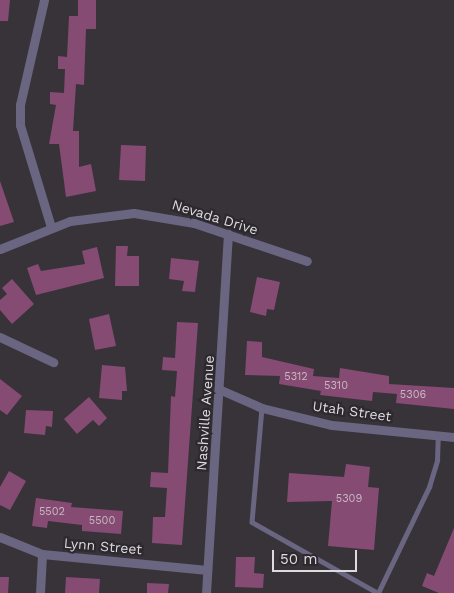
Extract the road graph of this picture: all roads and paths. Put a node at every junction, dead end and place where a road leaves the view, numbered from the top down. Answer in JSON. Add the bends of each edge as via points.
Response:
{"nodes":[{"id":1,"x":44,"y":0,"type":"edge"},
{"id":2,"x":51,"y":227,"type":"junction"},
{"id":3,"x":228,"y":234,"type":"junction"},
{"id":4,"x":0,"y":249,"type":"edge"},
{"id":5,"x":307,"y":261,"type":"dead end"},
{"id":6,"x":0,"y":337,"type":"edge"},
{"id":7,"x":53,"y":362,"type":"dead end"},
{"id":8,"x":221,"y":390,"type":"junction"},
{"id":9,"x":262,"y":408,"type":"junction"},
{"id":10,"x":438,"y":434,"type":"junction"},
{"id":11,"x":454,"y":437,"type":"edge"},
{"id":12,"x":0,"y":537,"type":"edge"},
{"id":13,"x":42,"y":554,"type":"junction"},
{"id":14,"x":207,"y":570,"type":"junction"},
{"id":15,"x":40,"y":593,"type":"edge"},
{"id":16,"x":206,"y":593,"type":"edge"},
{"id":17,"x":378,"y":593,"type":"edge"}],
"edges":[{"from":1,"to":2,"type":"street","via":[[20,105],[20,125]]},
{"from":2,"to":3,"type":"street","name":"Nevada Drive","via":[[87,217],[134,213],[167,216]]},
{"from":2,"to":4,"type":"street","name":"Nevada Drive"},
{"from":3,"to":5,"type":"street","name":"Nevada Drive"},
{"from":3,"to":8,"type":"street","name":"Nashville Avenue"},
{"from":6,"to":7,"type":"street"},
{"from":8,"to":9,"type":"street","name":"Utah Street"},
{"from":8,"to":14,"type":"street","name":"Nashville Avenue"},
{"from":9,"to":10,"type":"street","name":"Utah Street","via":[[332,425]]},
{"from":9,"to":17,"type":"lane","via":[[252,522]]},
{"from":10,"to":11,"type":"street","name":"Utah Street"},
{"from":10,"to":17,"type":"lane","via":[[437,460],[429,487]]},
{"from":12,"to":13,"type":"street","name":"Lynn Street"},
{"from":13,"to":14,"type":"street","name":"Lynn Street"},
{"from":13,"to":15,"type":"street"},
{"from":14,"to":16,"type":"street","name":"Nashville Avenue"}]}
